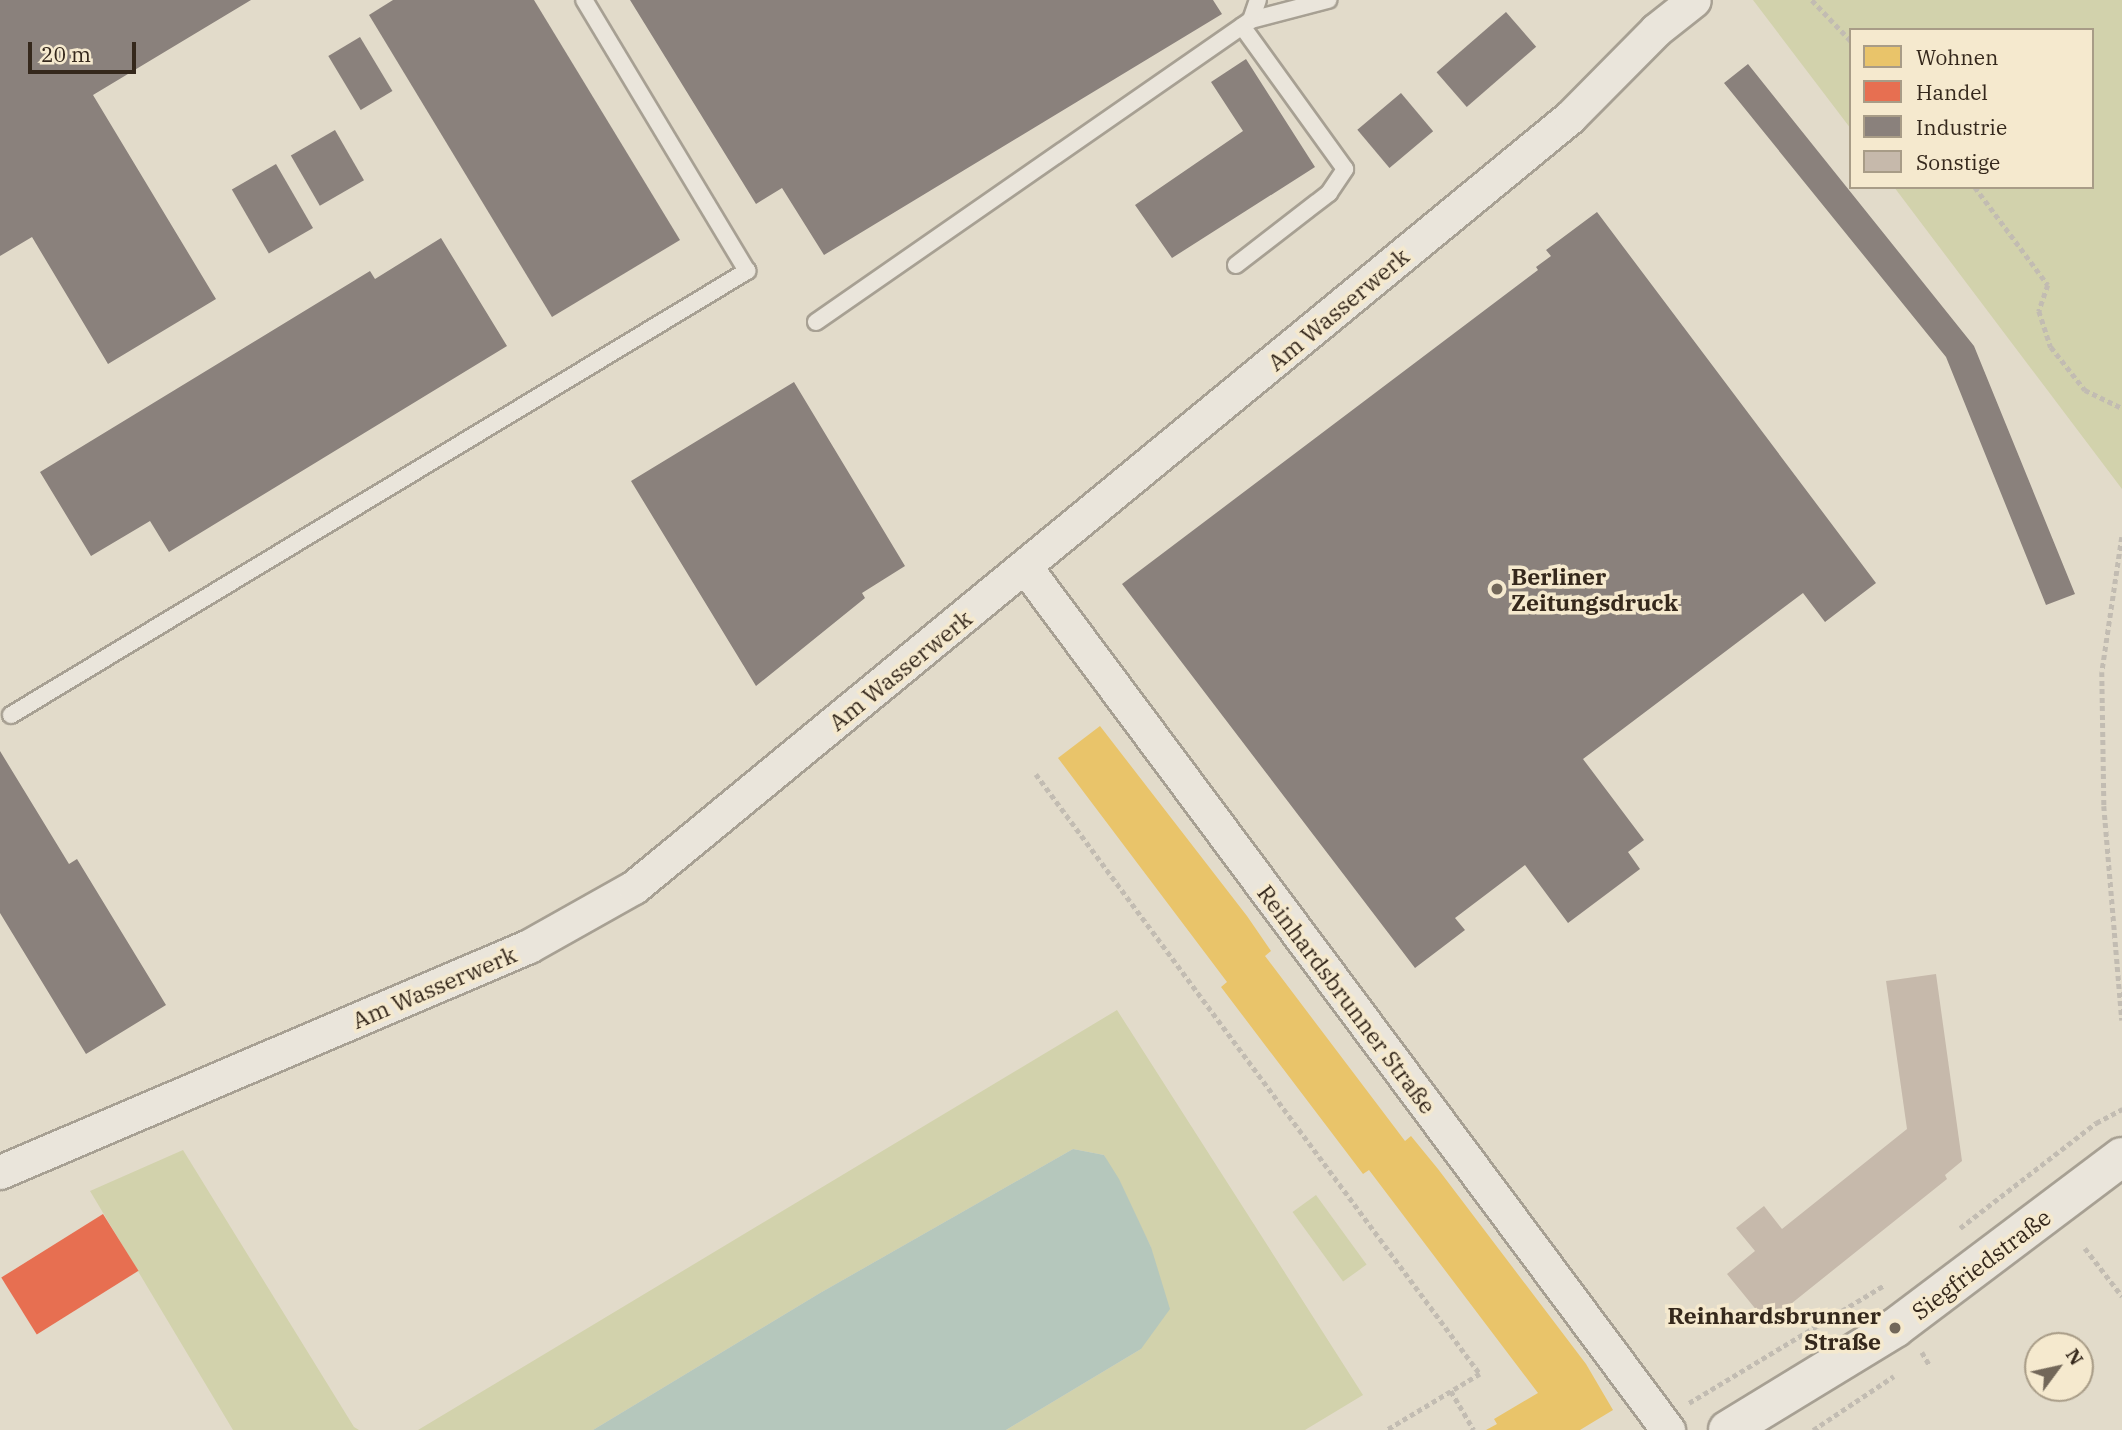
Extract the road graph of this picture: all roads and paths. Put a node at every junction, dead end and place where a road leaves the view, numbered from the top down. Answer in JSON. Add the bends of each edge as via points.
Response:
{"nodes":[{"id":1,"x":584,"y":0,"type":"edge"},
{"id":2,"x":1258,"y":0,"type":"edge"},
{"id":3,"x":1328,"y":0,"type":"edge"},
{"id":4,"x":1693,"y":0,"type":"edge"},
{"id":5,"x":1812,"y":0,"type":"edge"},
{"id":6,"x":1247,"y":23,"type":"junction"},
{"id":7,"x":1849,"y":39,"type":"edge"},
{"id":8,"x":1976,"y":189,"type":"edge"},
{"id":9,"x":1236,"y":265,"type":"dead end"},
{"id":10,"x":816,"y":322,"type":"dead end"},
{"id":11,"x":2122,"y":408,"type":"edge"},
{"id":12,"x":2122,"y":537,"type":"edge"},
{"id":13,"x":1026,"y":568,"type":"junction"},
{"id":14,"x":11,"y":715,"type":"dead end"},
{"id":15,"x":1036,"y":774,"type":"dead end"},
{"id":16,"x":2122,"y":1020,"type":"edge"},
{"id":17,"x":2122,"y":1108,"type":"edge"},
{"id":18,"x":2122,"y":1157,"type":"edge"},
{"id":19,"x":0,"y":1172,"type":"edge"},
{"id":20,"x":1954,"y":1232,"type":"dead end"},
{"id":21,"x":2085,"y":1248,"type":"dead end"},
{"id":22,"x":1889,"y":1283,"type":"dead end"},
{"id":23,"x":2122,"y":1296,"type":"edge"},
{"id":24,"x":1924,"y":1356,"type":"dead end"},
{"id":25,"x":1913,"y":1364,"type":"dead end"},
{"id":26,"x":1901,"y":1371,"type":"dead end"},
{"id":27,"x":1451,"y":1391,"type":"junction"},
{"id":28,"x":1665,"y":1425,"type":"edge"},
{"id":29,"x":1387,"y":1430,"type":"edge"},
{"id":30,"x":1474,"y":1430,"type":"edge"},
{"id":31,"x":1728,"y":1430,"type":"edge"},
{"id":32,"x":1813,"y":1430,"type":"edge"}],
"edges":[{"from":1,"to":14,"type":"lane","via":[[747,271]]},
{"from":2,"to":6,"type":"lane"},
{"from":3,"to":6,"type":"lane"},
{"from":4,"to":13,"type":"street","name":"Am Wasserwerk","via":[[1656,30],[1570,117]]},
{"from":5,"to":7,"type":"path"},
{"from":6,"to":9,"type":"lane","via":[[1345,169],[1329,193]]},
{"from":6,"to":10,"type":"lane"},
{"from":8,"to":11,"type":"path","via":[[2048,285],[2039,311],[2051,347],[2085,390]]},
{"from":12,"to":16,"type":"path","via":[[2102,672],[2104,806]]},
{"from":13,"to":19,"type":"street","name":"Am Wasserwerk","via":[[634,887],[529,946]]},
{"from":13,"to":28,"type":"street","name":"Reinhardsbrunner Straße"},
{"from":15,"to":27,"type":"path","via":[[1480,1374]]},
{"from":17,"to":20,"type":"path"},
{"from":18,"to":31,"type":"street","name":"Siegfriedstraße","via":[[1895,1328]]},
{"from":21,"to":23,"type":"path"},
{"from":22,"to":28,"type":"path"},
{"from":24,"to":25,"type":"path"},
{"from":26,"to":32,"type":"path"},
{"from":27,"to":29,"type":"path"},
{"from":27,"to":30,"type":"path"}]}
